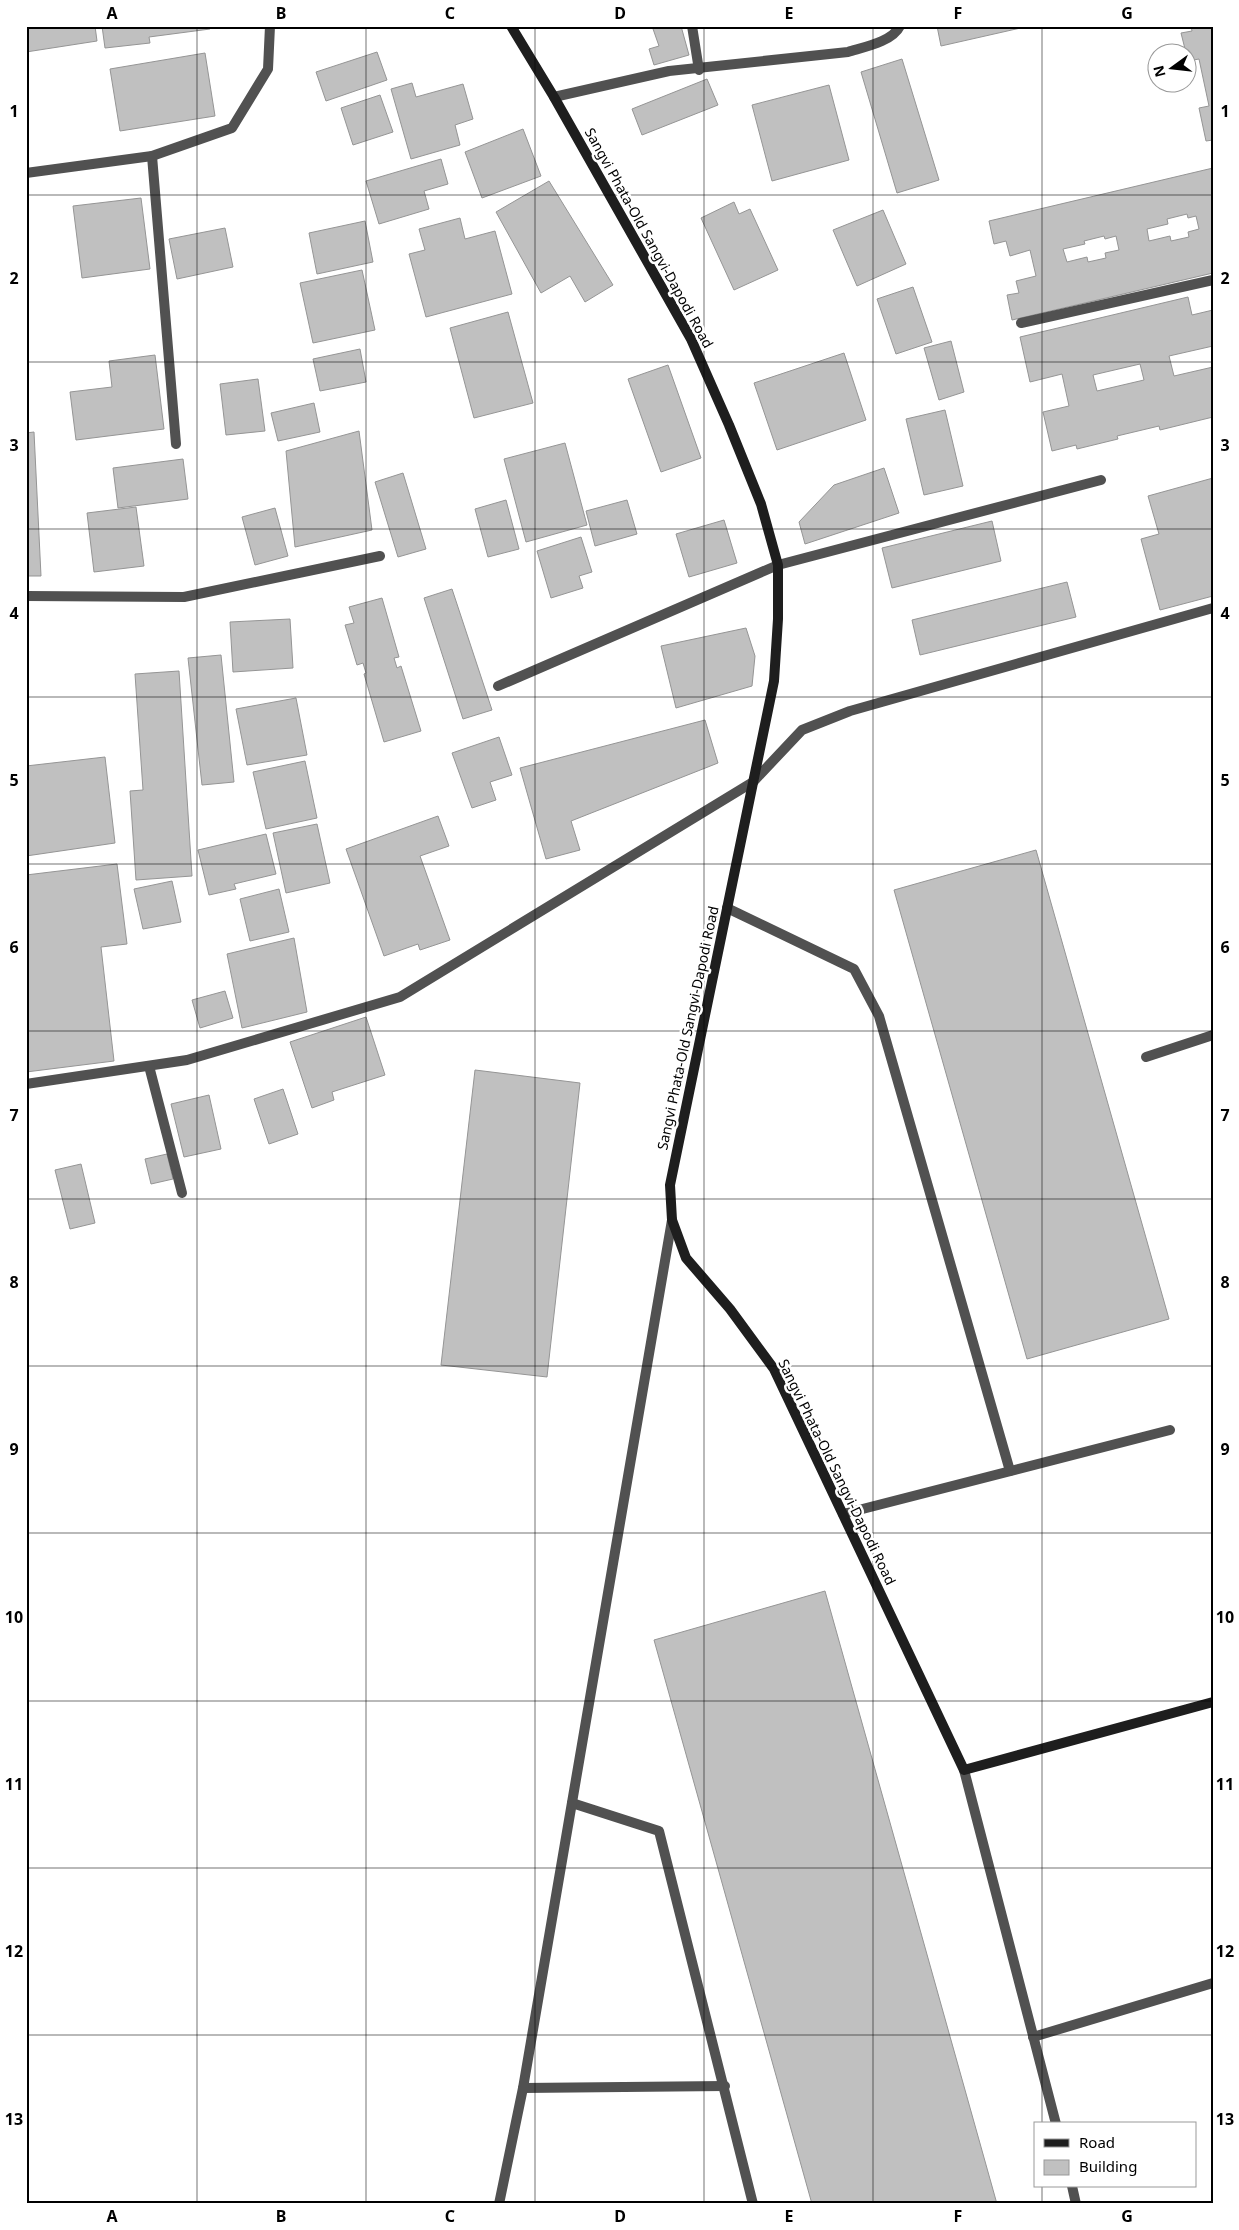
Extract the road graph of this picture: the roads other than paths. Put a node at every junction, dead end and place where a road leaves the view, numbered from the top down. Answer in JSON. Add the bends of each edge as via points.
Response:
{"nodes":[{"id":1,"x":270,"y":26,"type":"edge"},
{"id":2,"x":511,"y":26,"type":"edge"},
{"id":3,"x":692,"y":26,"type":"edge"},
{"id":4,"x":900,"y":26,"type":"edge"},
{"id":5,"x":700,"y":70,"type":"junction"},
{"id":6,"x":554,"y":97,"type":"junction"},
{"id":7,"x":152,"y":156,"type":"junction"},
{"id":8,"x":26,"y":173,"type":"edge"},
{"id":9,"x":1213,"y":280,"type":"edge"},
{"id":10,"x":1021,"y":323,"type":"dead end"},
{"id":11,"x":176,"y":444,"type":"dead end"},
{"id":12,"x":1101,"y":480,"type":"dead end"},
{"id":13,"x":380,"y":556,"type":"dead end"},
{"id":14,"x":778,"y":566,"type":"junction"},
{"id":15,"x":26,"y":596,"type":"edge"},
{"id":16,"x":1213,"y":608,"type":"edge"},
{"id":17,"x":498,"y":686,"type":"dead end"},
{"id":18,"x":753,"y":782,"type":"junction"},
{"id":19,"x":727,"y":908,"type":"junction"},
{"id":20,"x":1213,"y":1035,"type":"edge"},
{"id":21,"x":1146,"y":1057,"type":"dead end"},
{"id":22,"x":149,"y":1066,"type":"junction"},
{"id":23,"x":26,"y":1084,"type":"edge"},
{"id":24,"x":182,"y":1193,"type":"dead end"},
{"id":25,"x":672,"y":1220,"type":"junction"},
{"id":26,"x":1170,"y":1430,"type":"dead end"},
{"id":27,"x":1010,"y":1471,"type":"junction"},
{"id":28,"x":843,"y":1514,"type":"junction"},
{"id":29,"x":1213,"y":1702,"type":"edge"},
{"id":30,"x":964,"y":1770,"type":"junction"},
{"id":31,"x":572,"y":1803,"type":"junction"},
{"id":32,"x":1213,"y":1983,"type":"edge"},
{"id":33,"x":1033,"y":2037,"type":"junction"},
{"id":34,"x":724,"y":2086,"type":"junction"},
{"id":35,"x":523,"y":2088,"type":"junction"},
{"id":36,"x":1055,"y":2122,"type":"edge"},
{"id":37,"x":1072,"y":2188,"type":"edge"},
{"id":38,"x":499,"y":2204,"type":"edge"},
{"id":39,"x":753,"y":2204,"type":"edge"},
{"id":40,"x":1076,"y":2204,"type":"edge"}],
"edges":[{"from":1,"to":7,"type":"street","via":[[268,69],[232,128]]},
{"from":2,"to":6,"type":"main road","name":"Sangvi Phata-Old Sangvi-Dapodi Road"},
{"from":3,"to":5,"type":"street"},
{"from":4,"to":5,"type":"street","via":[[897,32],[871,45],[848,52]]},
{"from":5,"to":6,"type":"street","via":[[669,71]]},
{"from":6,"to":14,"type":"main road","name":"Sangvi Phata-Old Sangvi-Dapodi Road","via":[[691,338],[761,504]]},
{"from":7,"to":8,"type":"street"},
{"from":7,"to":11,"type":"street"},
{"from":9,"to":10,"type":"street"},
{"from":12,"to":14,"type":"street"},
{"from":13,"to":15,"type":"street","via":[[184,597]]},
{"from":14,"to":17,"type":"street"},
{"from":14,"to":18,"type":"main road","name":"Sangvi Phata-Old Sangvi-Dapodi Road","via":[[774,681]]},
{"from":16,"to":18,"type":"street","via":[[850,711],[802,730]]},
{"from":18,"to":19,"type":"main road","name":"Sangvi Phata-Old Sangvi-Dapodi Road"},
{"from":18,"to":22,"type":"street","via":[[400,997],[187,1060]]},
{"from":19,"to":25,"type":"main road","name":"Sangvi Phata-Old Sangvi-Dapodi Road","via":[[670,1185]]},
{"from":19,"to":27,"type":"street","via":[[854,970],[879,1016]]},
{"from":20,"to":21,"type":"street"},
{"from":22,"to":23,"type":"street"},
{"from":22,"to":24,"type":"street"},
{"from":25,"to":28,"type":"main road","name":"Sangvi Phata-Old Sangvi-Dapodi Road","via":[[686,1258],[730,1309],[774,1369]]},
{"from":25,"to":31,"type":"street"},
{"from":26,"to":27,"type":"street"},
{"from":27,"to":28,"type":"street"},
{"from":28,"to":30,"type":"main road","name":"Sangvi Phata-Old Sangvi-Dapodi Road"},
{"from":29,"to":30,"type":"main road"},
{"from":30,"to":33,"type":"street"},
{"from":31,"to":34,"type":"street","via":[[659,1831]]},
{"from":31,"to":35,"type":"street"},
{"from":32,"to":33,"type":"street"},
{"from":33,"to":36,"type":"street"},
{"from":34,"to":35,"type":"street"},
{"from":34,"to":39,"type":"street"},
{"from":35,"to":38,"type":"street"},
{"from":37,"to":40,"type":"street"}]}
